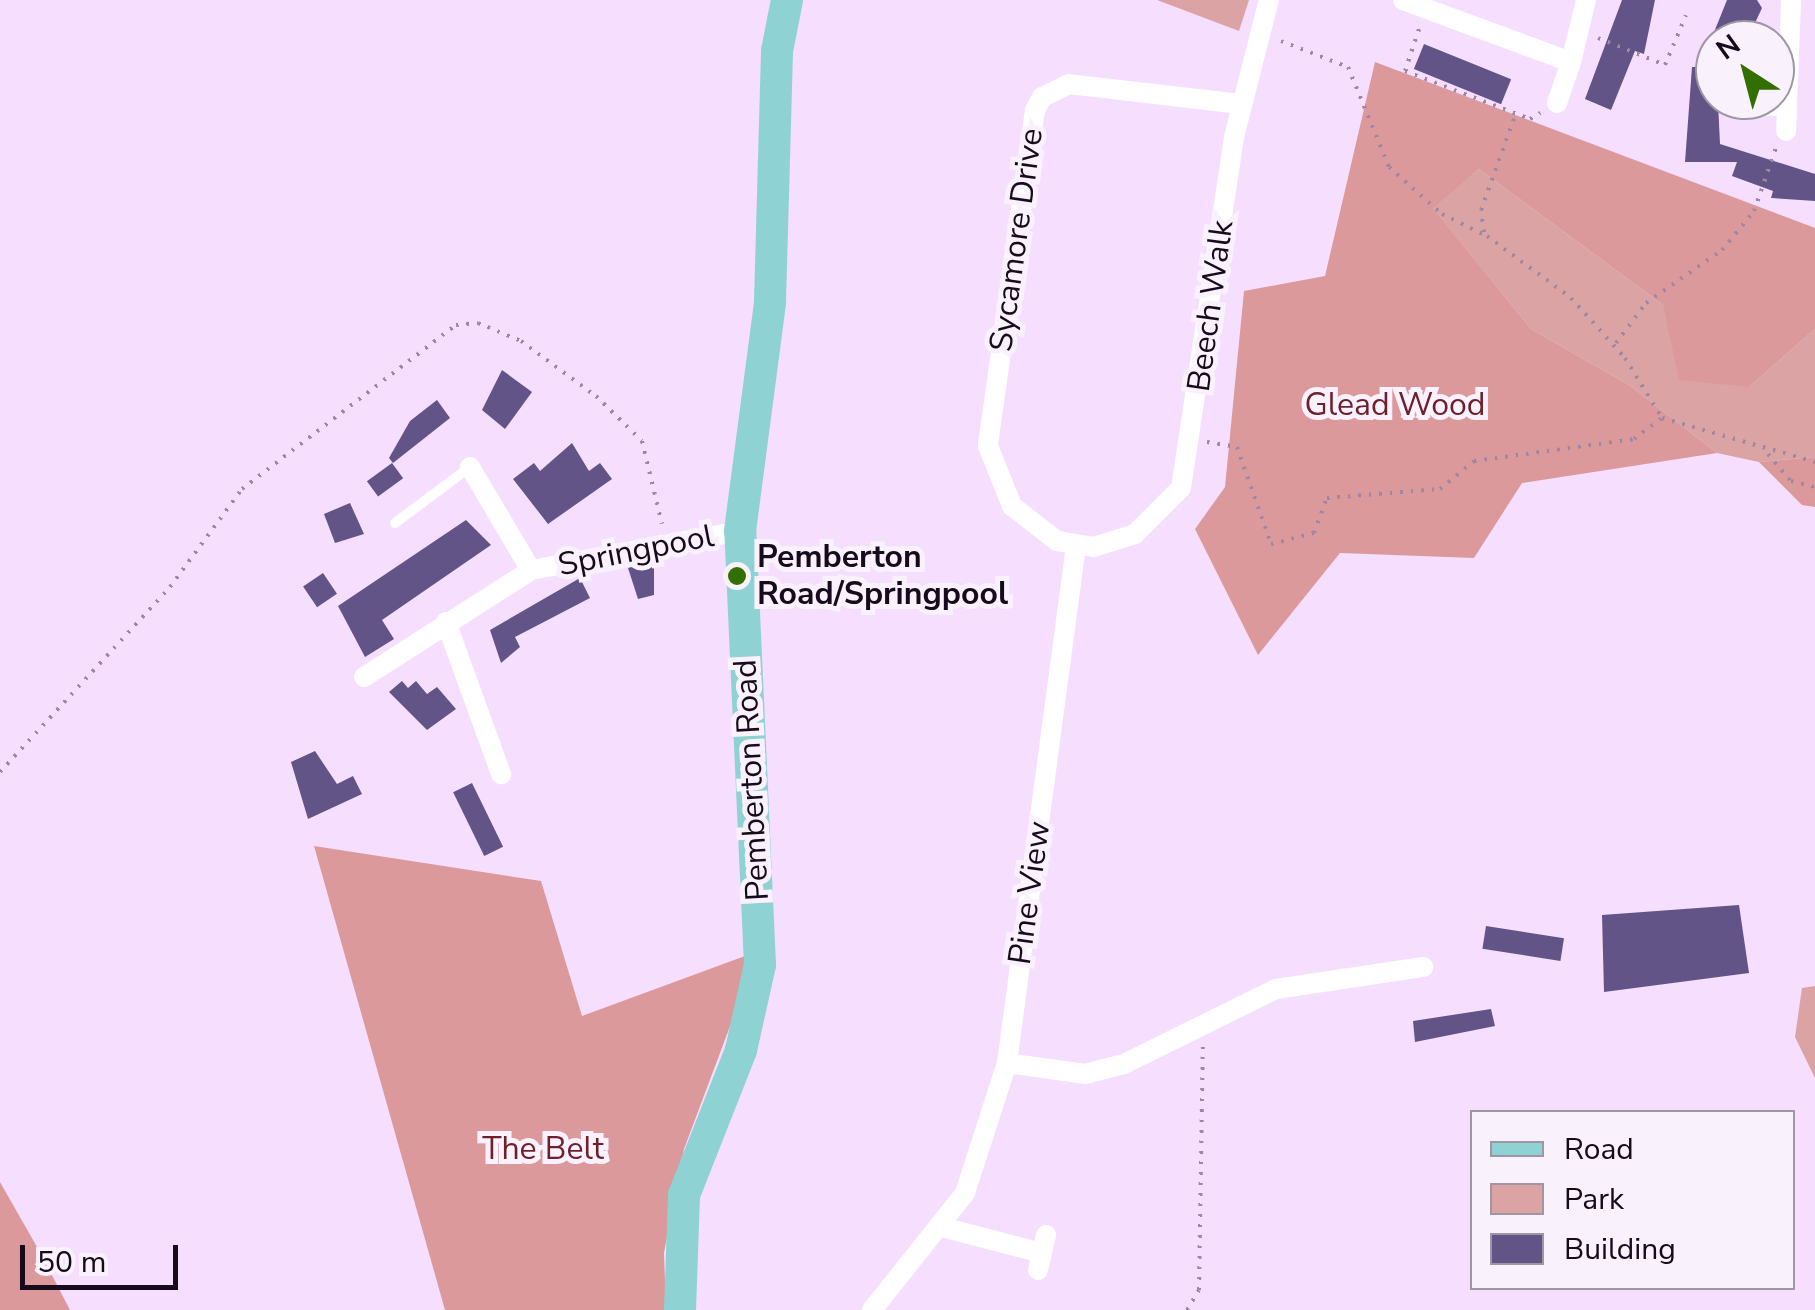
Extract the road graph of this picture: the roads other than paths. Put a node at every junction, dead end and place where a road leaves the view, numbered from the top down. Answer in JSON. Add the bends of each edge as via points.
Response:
{"nodes":[{"id":1,"x":787,"y":0,"type":"edge"},
{"id":2,"x":1269,"y":0,"type":"edge"},
{"id":3,"x":1403,"y":0,"type":"edge"},
{"id":4,"x":1586,"y":0,"type":"edge"},
{"id":5,"x":1571,"y":62,"type":"junction"},
{"id":6,"x":1557,"y":103,"type":"road end"},
{"id":7,"x":1241,"y":104,"type":"junction"},
{"id":8,"x":1786,"y":120,"type":"edge"},
{"id":9,"x":1786,"y":131,"type":"road end"},
{"id":10,"x":470,"y":467,"type":"joint"},
{"id":11,"x":394,"y":523,"type":"dead end"},
{"id":12,"x":740,"y":532,"type":"junction"},
{"id":13,"x":1076,"y":546,"type":"junction"},
{"id":14,"x":531,"y":570,"type":"junction"},
{"id":15,"x":446,"y":622,"type":"junction"},
{"id":16,"x":364,"y":677,"type":"dead end"},
{"id":17,"x":501,"y":774,"type":"dead end"},
{"id":18,"x":1423,"y":967,"type":"dead end"},
{"id":19,"x":1007,"y":1063,"type":"junction"},
{"id":20,"x":942,"y":1227,"type":"junction"},
{"id":21,"x":1042,"y":1253,"type":"dead end"},
{"id":22,"x":680,"y":1310,"type":"edge"},
{"id":23,"x":872,"y":1310,"type":"edge"}],
"edges":[{"from":1,"to":12,"type":"main road","name":"Pemberton Road","via":[[776,68],[770,302]]},
{"from":2,"to":7,"type":"street","name":"Beech Walk"},
{"from":3,"to":5,"type":"street"},
{"from":4,"to":5,"type":"street"},
{"from":5,"to":6,"type":"street"},
{"from":7,"to":13,"type":"street","name":"Beech Walk","via":[[1181,488],[1154,520],[1115,542]]},
{"from":7,"to":13,"type":"street","name":"Sycamore Drive","via":[[1069,84],[1042,96],[1035,110],[988,446],[1012,506],[1040,532]]},
{"from":8,"to":9,"type":"street"},
{"from":10,"to":11,"type":"lane"},
{"from":10,"to":14,"type":"street","name":"Springpool"},
{"from":12,"to":14,"type":"street","name":"Springpool"},
{"from":12,"to":22,"type":"main road","name":"Pemberton Road","via":[[760,966],[741,1050],[684,1196]]},
{"from":13,"to":19,"type":"street","name":"Pine View"},
{"from":14,"to":15,"type":"street","name":"Springpool"},
{"from":15,"to":16,"type":"street","name":"Springpool"},
{"from":15,"to":17,"type":"street"},
{"from":18,"to":19,"type":"street","via":[[1321,978],[1239,1002],[1124,1064],[1085,1074]]},
{"from":19,"to":20,"type":"street","name":"Pine View","via":[[979,1166]]},
{"from":20,"to":21,"type":"street"},
{"from":20,"to":23,"type":"street","name":"Pine View"}]}
